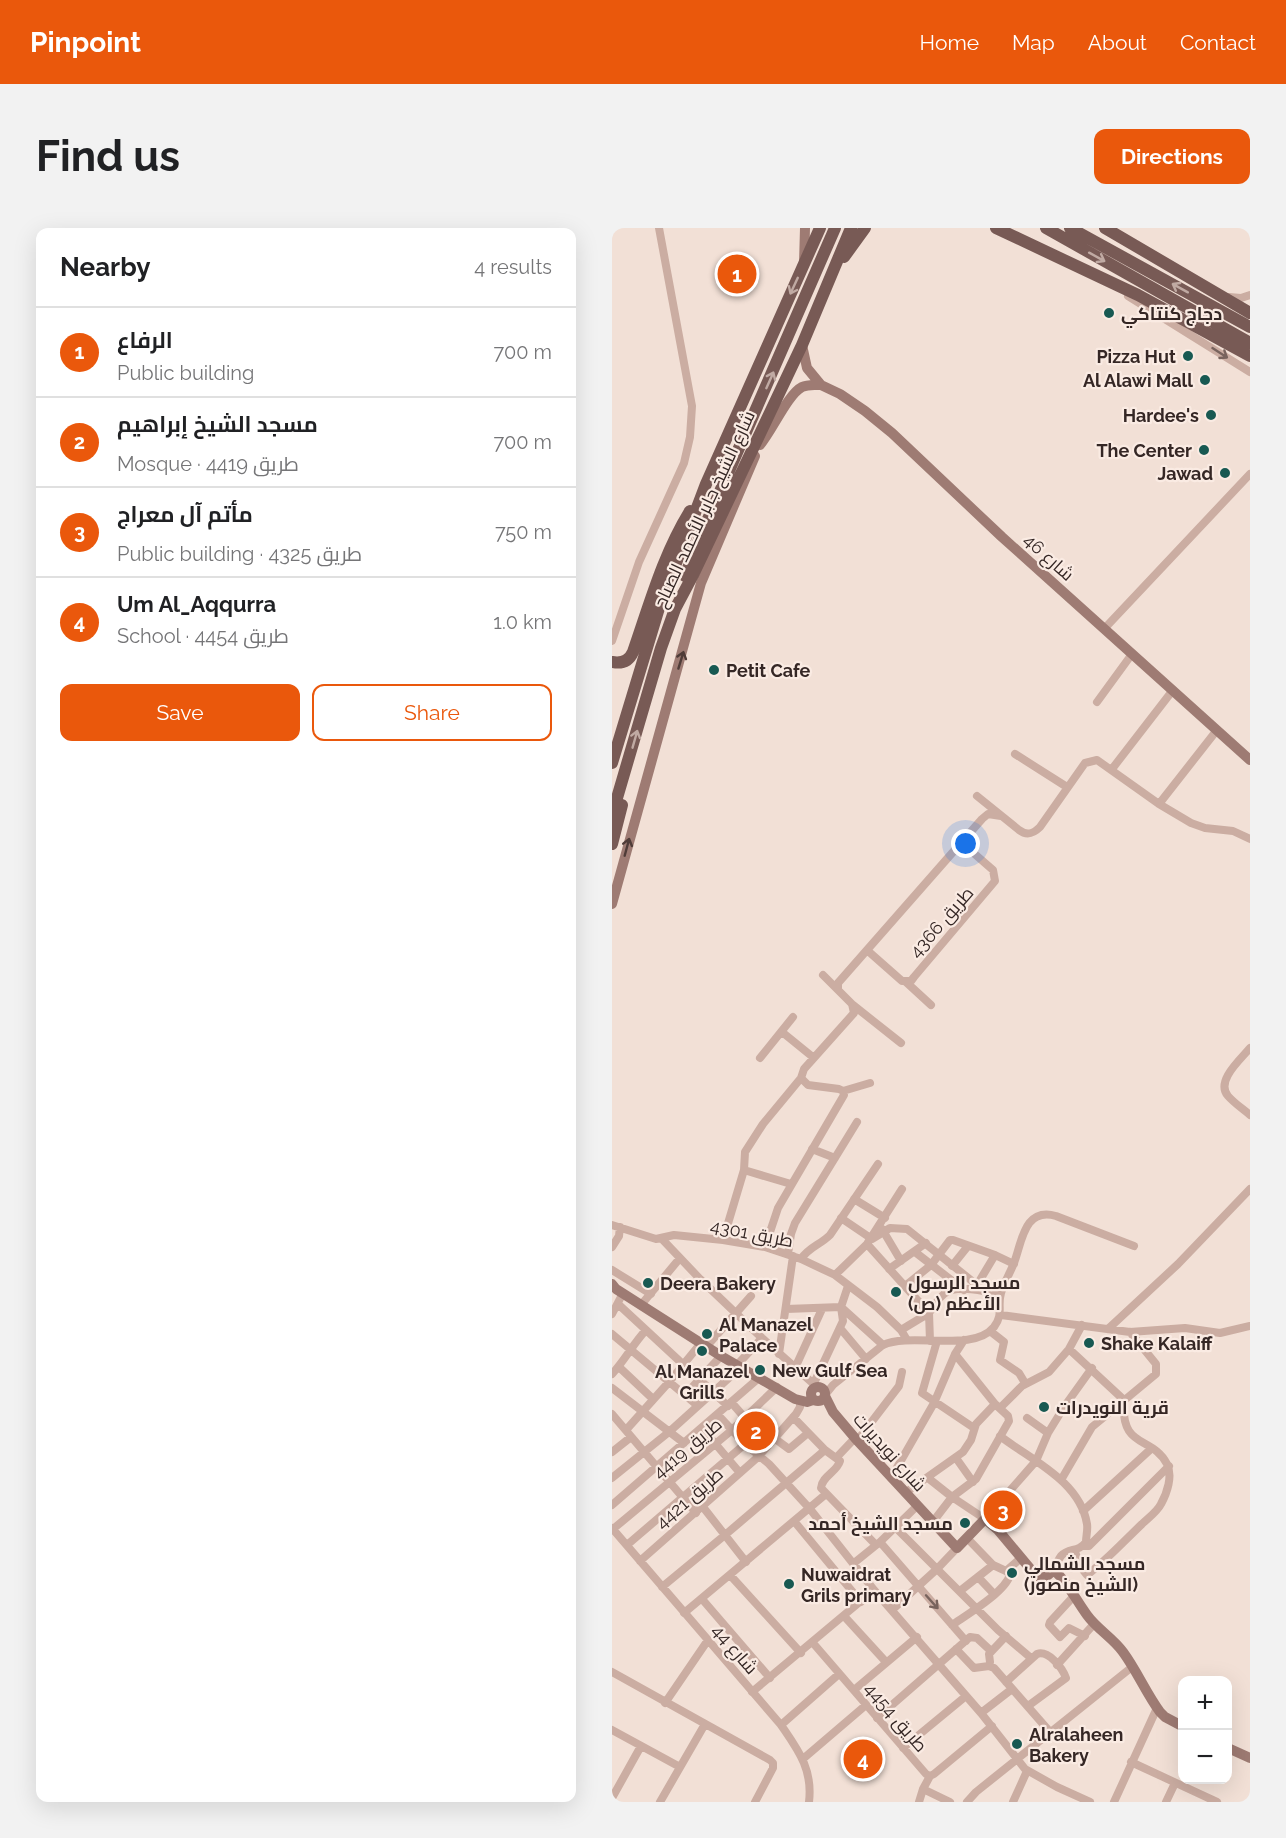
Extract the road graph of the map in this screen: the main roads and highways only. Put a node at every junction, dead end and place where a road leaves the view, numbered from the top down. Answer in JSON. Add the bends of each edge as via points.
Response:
{"nodes":[{"id":1,"x":835,"y":228,"type":"edge"},
{"id":2,"x":851,"y":228,"type":"edge"},
{"id":3,"x":865,"y":228,"type":"edge"},
{"id":4,"x":996,"y":228,"type":"edge"},
{"id":5,"x":1046,"y":228,"type":"edge"},
{"id":6,"x":1070,"y":228,"type":"edge"},
{"id":7,"x":1106,"y":228,"type":"edge"},
{"id":8,"x":818,"y":229,"type":"edge"},
{"id":9,"x":833,"y":273,"type":"junction"},
{"id":10,"x":1250,"y":313,"type":"edge"},
{"id":11,"x":1250,"y":327,"type":"edge"},
{"id":12,"x":1250,"y":343,"type":"edge"},
{"id":13,"x":1250,"y":356,"type":"edge"},
{"id":14,"x":706,"y":484,"type":"junction"},
{"id":15,"x":675,"y":609,"type":"junction"},
{"id":16,"x":612,"y":663,"type":"edge"},
{"id":17,"x":612,"y":763,"type":"edge"},
{"id":18,"x":625,"y":775,"type":"junction"},
{"id":19,"x":612,"y":815,"type":"edge"},
{"id":20,"x":612,"y":844,"type":"edge"}],
"edges":[{"from":15,"to":1,"type":"main road","one_way":true,"via":[[698,542]]},
{"from":2,"to":9,"type":"main road","name":"شارع الشيخ جابر الأحمد الصباح"},
{"from":3,"to":9,"type":"main road"},
{"from":4,"to":13,"type":"main road","via":[[1138,295]]},
{"from":5,"to":12,"type":"main road","one_way":true},
{"from":11,"to":6,"type":"main road","one_way":true},
{"from":7,"to":10,"type":"main road"},
{"from":8,"to":14,"type":"main road","name":"شارع الشيخ جابر الأحمد الصباح","one_way":true},
{"from":9,"to":15,"type":"main road","name":"شارع الشيخ جابر الأحمد الصباح"},
{"from":14,"to":16,"type":"main road","via":[[680,527],[657,578],[631,657]]},
{"from":14,"to":17,"type":"main road","name":"شارع الشيخ جابر الأحمد الصباح","via":[[659,608]]},
{"from":18,"to":15,"type":"main road","name":"شارع الشيخ جابر الأحمد الصباح","one_way":true},
{"from":18,"to":19,"type":"main road","name":"شارع الشيخ جابر الأحمد الصباح"},
{"from":18,"to":20,"type":"main road"}]}
